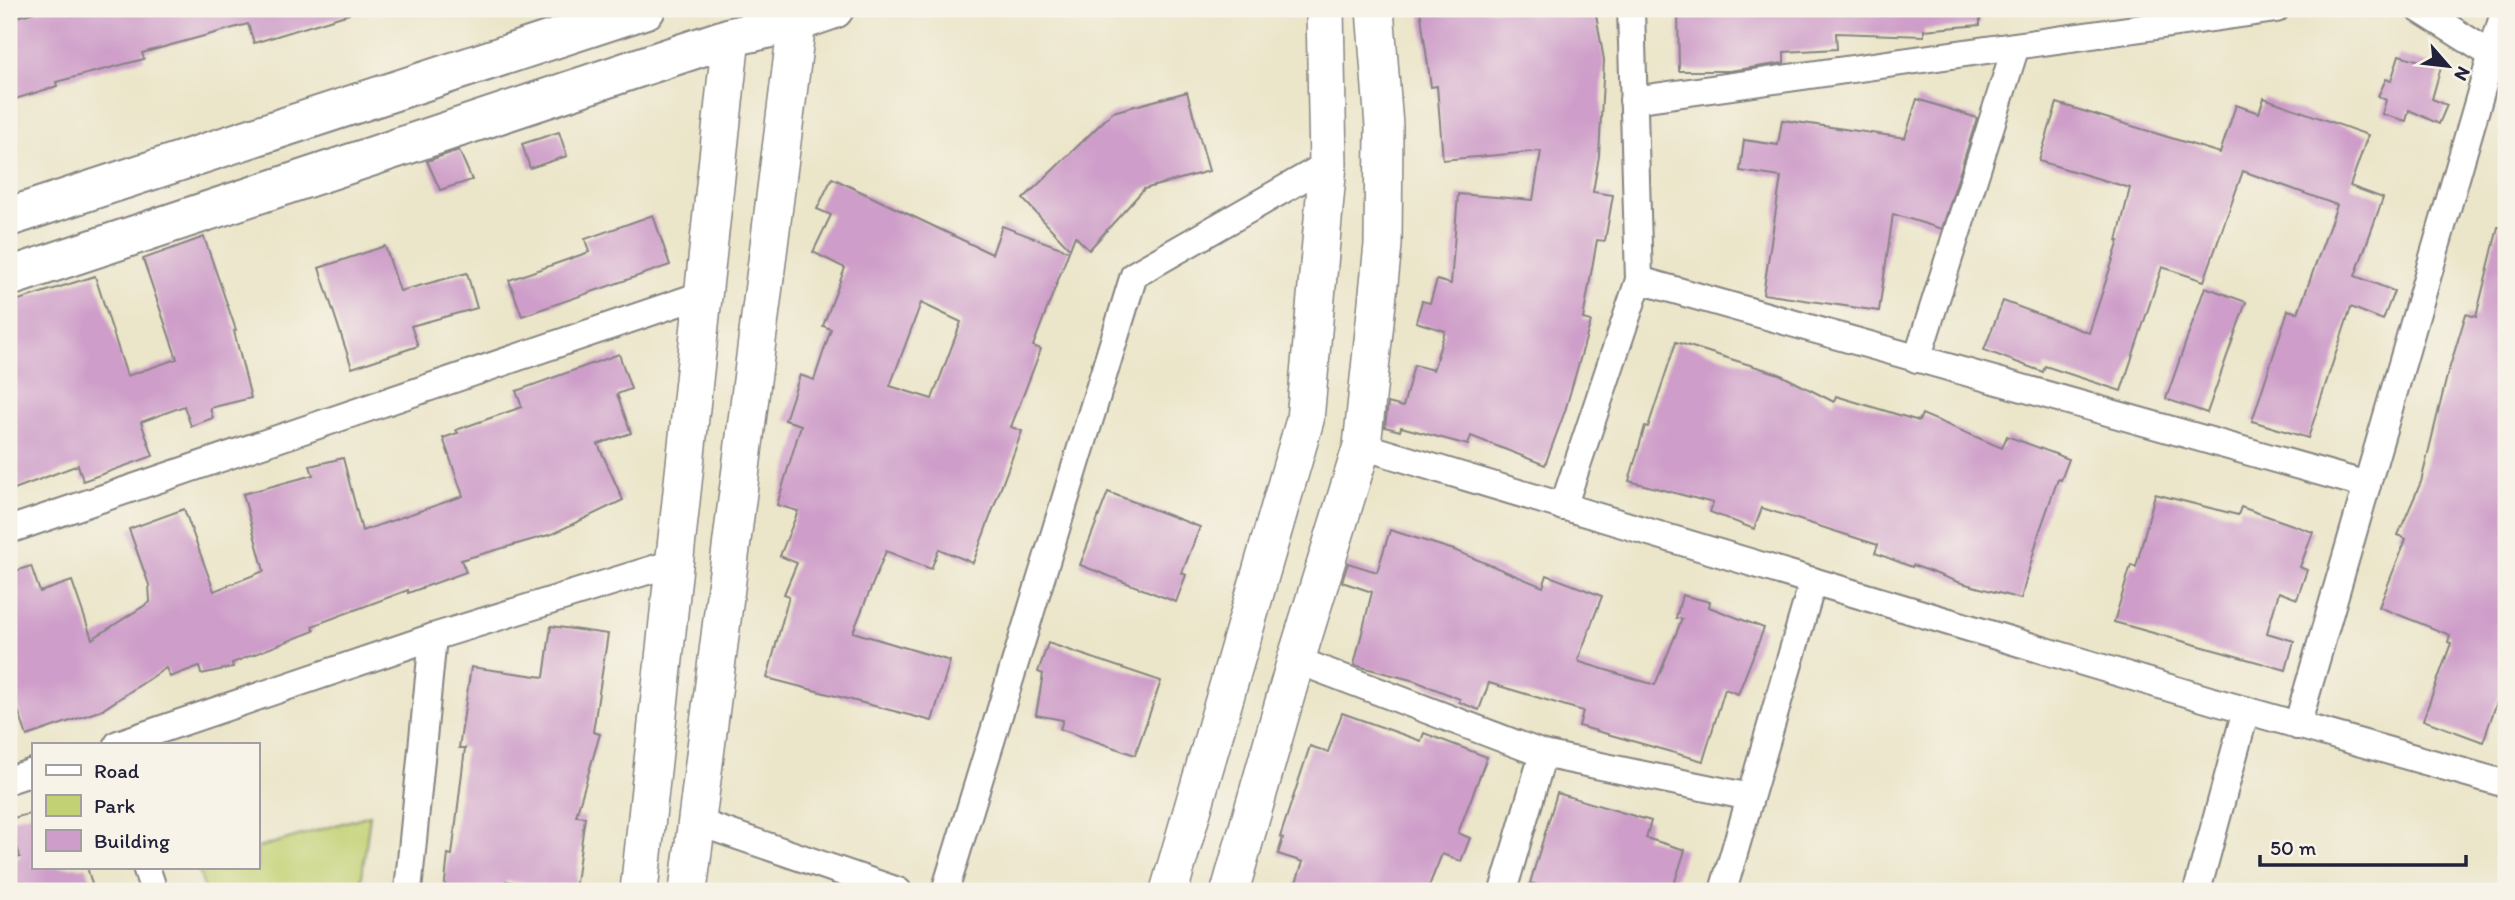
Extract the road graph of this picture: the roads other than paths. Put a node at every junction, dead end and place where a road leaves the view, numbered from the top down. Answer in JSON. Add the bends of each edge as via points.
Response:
{"nodes":[{"id":1,"x":646,"y":9,"type":"edge"},
{"id":2,"x":834,"y":9,"type":"edge"},
{"id":3,"x":1325,"y":9,"type":"edge"},
{"id":4,"x":1376,"y":9,"type":"edge"},
{"id":5,"x":1631,"y":9,"type":"edge"},
{"id":6,"x":2276,"y":9,"type":"edge"},
{"id":7,"x":2419,"y":9,"type":"edge"},
{"id":8,"x":2505,"y":9,"type":"edge"},
{"id":9,"x":797,"y":22,"type":"junction"},
{"id":10,"x":730,"y":37,"type":"junction"},
{"id":11,"x":2016,"y":46,"type":"junction"},
{"id":12,"x":2492,"y":55,"type":"junction"},
{"id":13,"x":1633,"y":100,"type":"junction"},
{"id":14,"x":1328,"y":164,"type":"junction"},
{"id":15,"x":9,"y":218,"type":"edge"},
{"id":16,"x":9,"y":277,"type":"edge"},
{"id":17,"x":1639,"y":280,"type":"junction"},
{"id":18,"x":704,"y":294,"type":"junction"},
{"id":19,"x":1917,"y":359,"type":"junction"},
{"id":20,"x":1363,"y":446,"type":"junction"},
{"id":21,"x":2367,"y":485,"type":"junction"},
{"id":22,"x":1563,"y":507,"type":"junction"},
{"id":23,"x":9,"y":530,"type":"edge"},
{"id":24,"x":673,"y":563,"type":"junction"},
{"id":25,"x":1813,"y":581,"type":"junction"},
{"id":26,"x":433,"y":637,"type":"junction"},
{"id":27,"x":1296,"y":660,"type":"junction"},
{"id":28,"x":2245,"y":710,"type":"junction"},
{"id":29,"x":2297,"y":726,"type":"junction"},
{"id":30,"x":121,"y":743,"type":"edge"},
{"id":31,"x":1543,"y":754,"type":"junction"},
{"id":32,"x":32,"y":772,"type":"edge"},
{"id":33,"x":9,"y":780,"type":"edge"},
{"id":34,"x":2506,"y":784,"type":"edge"},
{"id":35,"x":1751,"y":797,"type":"junction"},
{"id":36,"x":697,"y":822,"type":"junction"},
{"id":37,"x":147,"y":869,"type":"edge"},
{"id":38,"x":155,"y":891,"type":"edge"},
{"id":39,"x":408,"y":891,"type":"edge"},
{"id":40,"x":639,"y":891,"type":"edge"},
{"id":41,"x":688,"y":891,"type":"edge"},
{"id":42,"x":898,"y":891,"type":"edge"},
{"id":43,"x":945,"y":891,"type":"edge"},
{"id":44,"x":1169,"y":891,"type":"edge"},
{"id":45,"x":1230,"y":891,"type":"edge"},
{"id":46,"x":1503,"y":891,"type":"edge"},
{"id":47,"x":1723,"y":891,"type":"edge"},
{"id":48,"x":2197,"y":891,"type":"edge"}],
"edges":[{"from":1,"to":15,"type":"main road"},
{"from":2,"to":9,"type":"main road"},
{"from":3,"to":14,"type":"main road"},
{"from":4,"to":20,"type":"main road","via":[[1384,126],[1384,246]]},
{"from":5,"to":13,"type":"street"},
{"from":6,"to":11,"type":"street"},
{"from":7,"to":12,"type":"street"},
{"from":8,"to":12,"type":"street"},
{"from":9,"to":10,"type":"main road"},
{"from":9,"to":36,"type":"main road"},
{"from":10,"to":16,"type":"main road"},
{"from":10,"to":18,"type":"main road"},
{"from":11,"to":13,"type":"street"},
{"from":11,"to":19,"type":"street"},
{"from":12,"to":21,"type":"street"},
{"from":13,"to":17,"type":"street"},
{"from":14,"to":43,"type":"street","via":[[1134,275]]},
{"from":14,"to":44,"type":"main road","via":[[1305,419]]},
{"from":17,"to":19,"type":"street"},
{"from":17,"to":22,"type":"street"},
{"from":18,"to":23,"type":"street"},
{"from":18,"to":24,"type":"main road"},
{"from":19,"to":21,"type":"street"},
{"from":20,"to":22,"type":"street"},
{"from":20,"to":27,"type":"main road"},
{"from":21,"to":29,"type":"street"},
{"from":22,"to":25,"type":"street"},
{"from":24,"to":26,"type":"street"},
{"from":24,"to":40,"type":"main road"},
{"from":25,"to":28,"type":"street"},
{"from":25,"to":35,"type":"street"},
{"from":26,"to":30,"type":"street"},
{"from":26,"to":39,"type":"street"},
{"from":27,"to":31,"type":"street"},
{"from":27,"to":45,"type":"main road"},
{"from":28,"to":29,"type":"street"},
{"from":28,"to":48,"type":"street"},
{"from":29,"to":34,"type":"street"},
{"from":31,"to":35,"type":"street"},
{"from":31,"to":46,"type":"street"},
{"from":32,"to":33,"type":"street"},
{"from":35,"to":47,"type":"street"},
{"from":36,"to":41,"type":"main road"},
{"from":36,"to":42,"type":"street"},
{"from":37,"to":38,"type":"street"}]}
